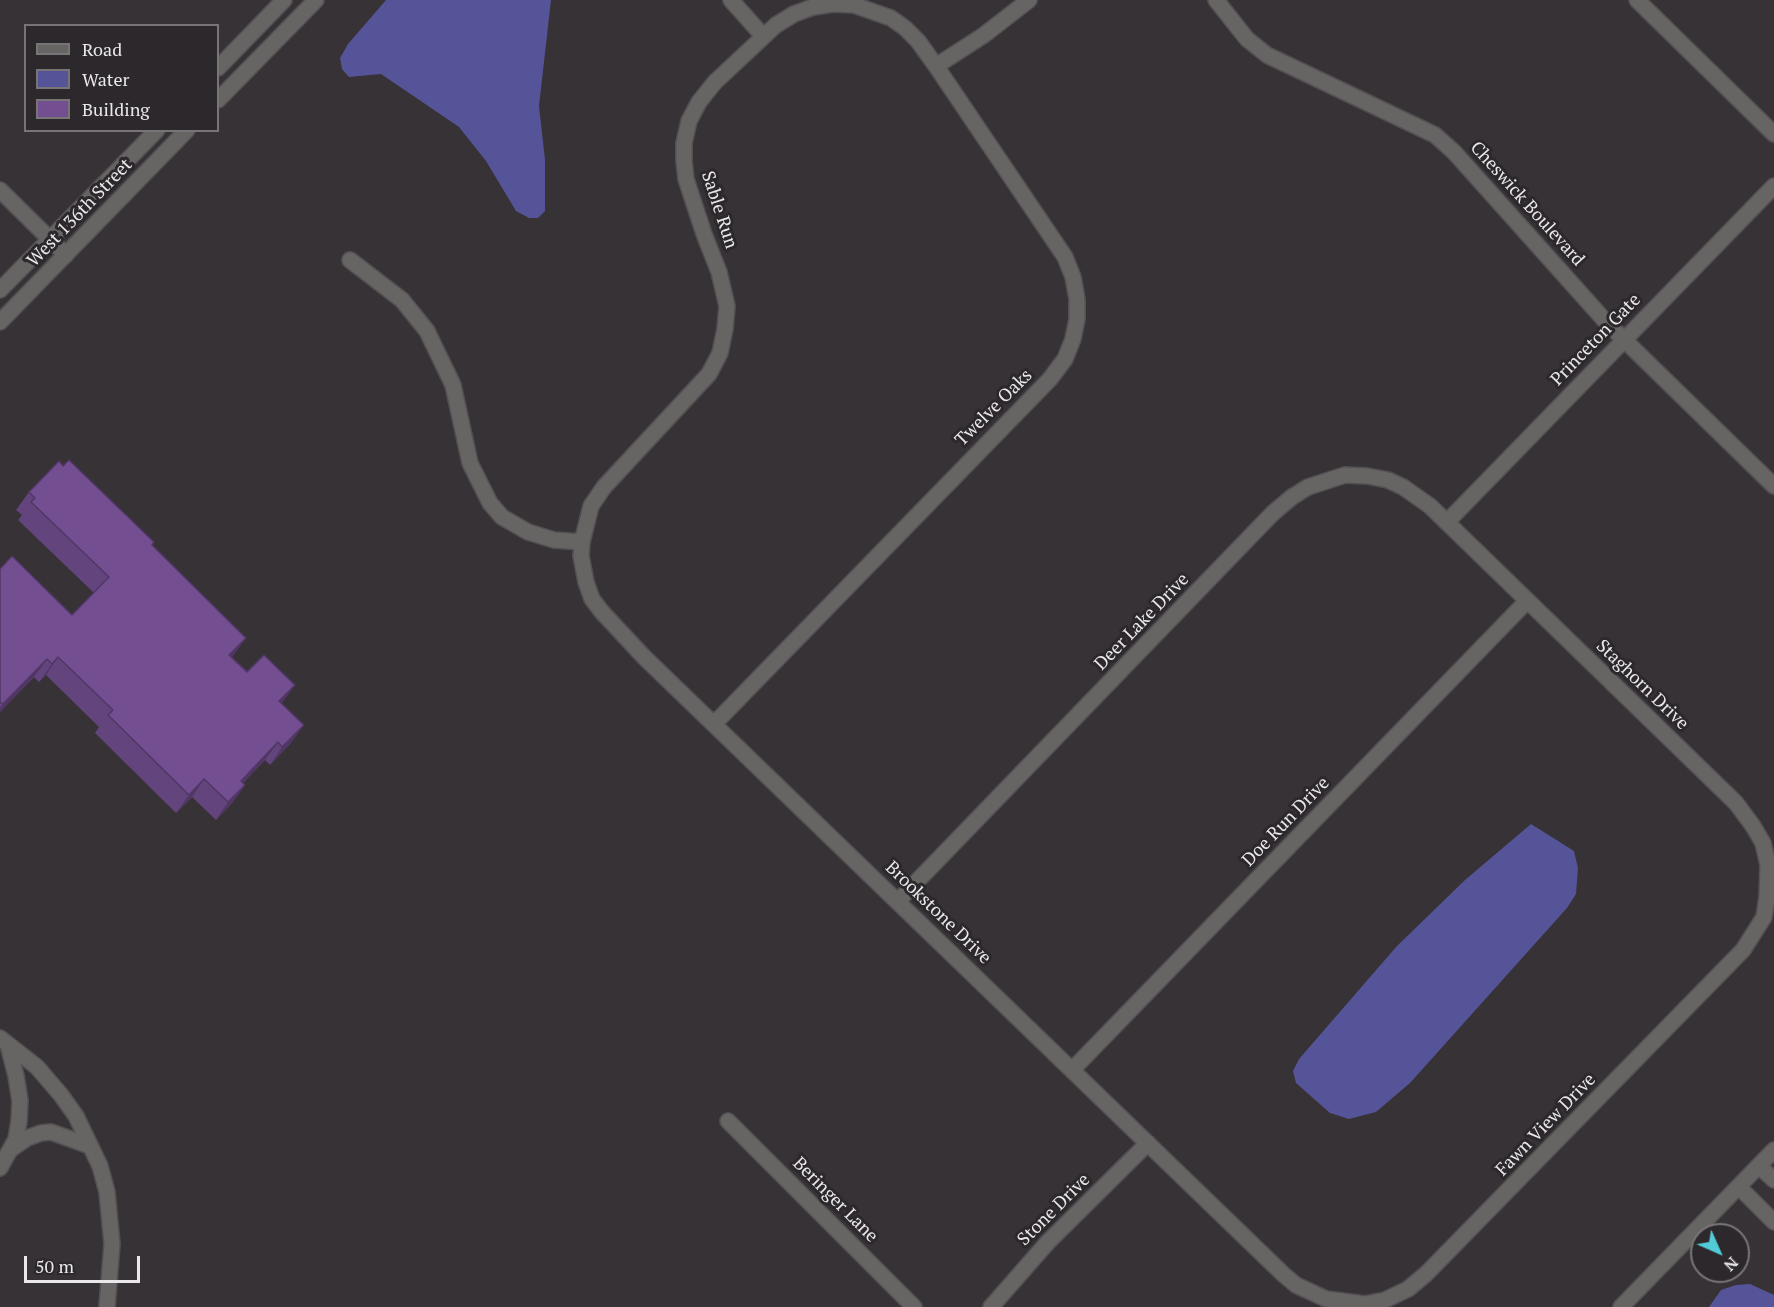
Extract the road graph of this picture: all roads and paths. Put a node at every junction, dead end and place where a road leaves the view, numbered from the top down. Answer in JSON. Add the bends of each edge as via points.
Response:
{"nodes":[{"id":1,"x":284,"y":0,"type":"edge"},
{"id":2,"x":316,"y":0,"type":"edge"},
{"id":3,"x":731,"y":0,"type":"edge"},
{"id":4,"x":1029,"y":0,"type":"edge"},
{"id":5,"x":1216,"y":0,"type":"edge"},
{"id":6,"x":1637,"y":0,"type":"edge"},
{"id":7,"x":763,"y":36,"type":"junction"},
{"id":8,"x":936,"y":66,"type":"junction"},
{"id":9,"x":219,"y":67,"type":"edge"},
{"id":10,"x":219,"y":99,"type":"edge"},
{"id":11,"x":155,"y":132,"type":"edge"},
{"id":12,"x":186,"y":132,"type":"edge"},
{"id":13,"x":1774,"y":134,"type":"edge"},
{"id":14,"x":1774,"y":186,"type":"edge"},
{"id":15,"x":0,"y":190,"type":"edge"},
{"id":16,"x":50,"y":239,"type":"junction"},
{"id":17,"x":66,"y":255,"type":"junction"},
{"id":18,"x":350,"y":260,"type":"dead end"},
{"id":19,"x":0,"y":290,"type":"edge"},
{"id":20,"x":0,"y":322,"type":"edge"},
{"id":21,"x":1624,"y":340,"type":"junction"},
{"id":22,"x":1774,"y":486,"type":"edge"},
{"id":23,"x":1447,"y":522,"type":"junction"},
{"id":24,"x":582,"y":542,"type":"junction"},
{"id":25,"x":1527,"y":601,"type":"junction"},
{"id":26,"x":714,"y":723,"type":"junction"},
{"id":27,"x":1767,"y":897,"type":"joint"},
{"id":28,"x":898,"y":901,"type":"junction"},
{"id":29,"x":4,"y":1041,"type":"edge"},
{"id":30,"x":1072,"y":1070,"type":"junction"},
{"id":31,"x":728,"y":1121,"type":"dead end"},
{"id":32,"x":1148,"y":1143,"type":"junction"},
{"id":33,"x":90,"y":1146,"type":"junction"},
{"id":34,"x":10,"y":1150,"type":"junction"},
{"id":35,"x":1774,"y":1150,"type":"edge"},
{"id":36,"x":1759,"y":1166,"type":"junction"},
{"id":37,"x":0,"y":1168,"type":"edge"},
{"id":38,"x":1774,"y":1180,"type":"edge"},
{"id":39,"x":1739,"y":1188,"type":"junction"},
{"id":40,"x":1774,"y":1222,"type":"edge"},
{"id":41,"x":1305,"y":1290,"type":"joint"},
{"id":42,"x":107,"y":1306,"type":"edge"},
{"id":43,"x":914,"y":1307,"type":"edge"},
{"id":44,"x":990,"y":1307,"type":"edge"},
{"id":45,"x":1622,"y":1307,"type":"edge"}],
"edges":[{"from":1,"to":9,"type":"street"},
{"from":2,"to":10,"type":"street"},
{"from":3,"to":7,"type":"street"},
{"from":4,"to":8,"type":"street"},
{"from":5,"to":21,"type":"street","name":"Cheswick Boulevard","via":[[1247,39],[1267,55],[1435,135]]},
{"from":6,"to":13,"type":"street"},
{"from":7,"to":8,"type":"street","name":"Sable Run","via":[[794,14],[813,7],[854,4],[891,18],[905,28]]},
{"from":7,"to":24,"type":"street","name":"Sable Run","via":[[699,102],[684,143],[686,179],[727,306],[720,353],[709,374],[603,487],[591,506]]},
{"from":8,"to":26,"type":"street","name":"Twelve Oaks","via":[[1065,257],[1077,299],[1073,339],[1065,359],[1050,379]]},
{"from":11,"to":16,"type":"street","name":"West 136th Street"},
{"from":12,"to":17,"type":"street","name":"West 136th Street"},
{"from":14,"to":21,"type":"street","name":"Princeton Gate"},
{"from":15,"to":16,"type":"street"},
{"from":16,"to":17,"type":"street"},
{"from":16,"to":19,"type":"street","name":"West 136th Street"},
{"from":17,"to":20,"type":"street","name":"West 136th Street"},
{"from":18,"to":24,"type":"street","via":[[402,300],[427,331],[453,385],[470,463],[490,503],[502,517],[528,532],[554,540]]},
{"from":21,"to":22,"type":"street","name":"Cheswick Boulevard"},
{"from":21,"to":23,"type":"street","name":"Princeton Gate"},
{"from":23,"to":25,"type":"street","name":"Staghorn Drive"},
{"from":23,"to":28,"type":"street","name":"Deer Lake Drive","via":[[1403,487],[1366,476],[1324,480],[1292,497]]},
{"from":24,"to":26,"type":"street","name":"Brookstone Drive","via":[[581,556],[592,599],[636,649]]},
{"from":25,"to":27,"type":"street","name":"Staghorn Drive","via":[[1736,803],[1762,843],[1768,865]]},
{"from":25,"to":30,"type":"street","name":"Doe Run Drive"},
{"from":26,"to":28,"type":"street","name":"Brookstone Drive"},
{"from":27,"to":41,"type":"street","name":"Fawn View Drive","via":[[1764,917],[1743,950],[1426,1274],[1408,1289],[1365,1304],[1326,1299]]},
{"from":28,"to":30,"type":"street","name":"Brookstone Drive"},
{"from":29,"to":33,"type":"street","via":[[37,1067],[61,1095]]},
{"from":29,"to":34,"type":"street","via":[[20,1101],[16,1139]]},
{"from":30,"to":32,"type":"street","name":"Brookstone Drive"},
{"from":31,"to":43,"type":"street","name":"Beringer Lane"},
{"from":32,"to":41,"type":"street","name":"Brookstone Drive","via":[[1283,1274]]},
{"from":32,"to":44,"type":"street","name":"Stone Drive","via":[[1048,1242]]},
{"from":33,"to":34,"type":"street","via":[[51,1132],[27,1138]]},
{"from":33,"to":42,"type":"street","via":[[100,1166],[111,1220]]},
{"from":34,"to":37,"type":"street"},
{"from":35,"to":36,"type":"street"},
{"from":36,"to":38,"type":"street"},
{"from":36,"to":39,"type":"street"},
{"from":39,"to":40,"type":"street"},
{"from":39,"to":45,"type":"street"}]}
